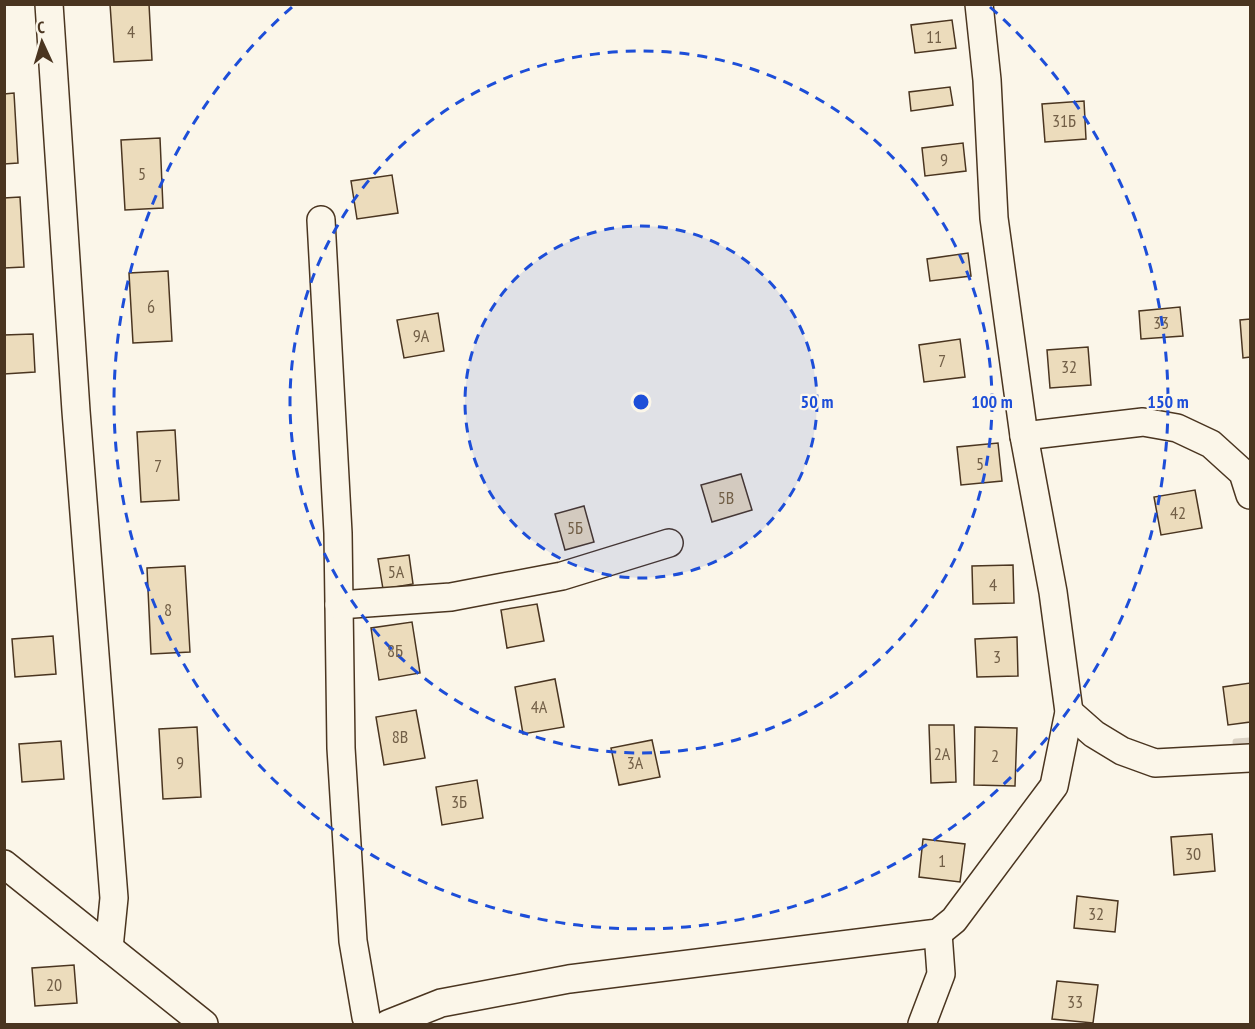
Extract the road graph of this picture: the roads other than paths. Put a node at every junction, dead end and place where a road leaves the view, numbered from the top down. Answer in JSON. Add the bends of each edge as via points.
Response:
{"nodes":[{"id":1,"x":49,"y":4,"type":"edge"},
{"id":2,"x":979,"y":4,"type":"edge"},
{"id":3,"x":321,"y":220,"type":"dead end"},
{"id":4,"x":1024,"y":436,"type":"junction"},
{"id":5,"x":1251,"y":495,"type":"edge"},
{"id":6,"x":669,"y":543,"type":"dead end"},
{"id":7,"x":339,"y":605,"type":"junction"},
{"id":8,"x":1069,"y":712,"type":"junction"},
{"id":9,"x":1251,"y":758,"type":"edge"},
{"id":10,"x":4,"y":864,"type":"edge"},
{"id":11,"x":938,"y":933,"type":"junction"},
{"id":12,"x":109,"y":948,"type":"junction"},
{"id":13,"x":204,"y":1024,"type":"edge"},
{"id":14,"x":369,"y":1024,"type":"edge"},
{"id":15,"x":388,"y":1024,"type":"edge"},
{"id":16,"x":922,"y":1024,"type":"edge"}],
"edges":[{"from":1,"to":12,"type":"street","via":[[114,898]]},
{"from":2,"to":4,"type":"street","via":[[994,218]]},
{"from":3,"to":7,"type":"street"},
{"from":4,"to":5,"type":"street","via":[[1143,422],[1177,428],[1211,444],[1243,473]]},
{"from":4,"to":8,"type":"street","via":[[1053,592]]},
{"from":6,"to":7,"type":"street","via":[[562,576],[451,597]]},
{"from":7,"to":14,"type":"street","via":[[341,748],[353,941]]},
{"from":8,"to":9,"type":"street","via":[[1122,751],[1155,763]]},
{"from":8,"to":11,"type":"street","via":[[1054,786],[954,920]]},
{"from":10,"to":12,"type":"street"},
{"from":11,"to":15,"type":"street","via":[[569,979],[441,1004]]},
{"from":11,"to":16,"type":"street","via":[[940,974]]},
{"from":12,"to":13,"type":"street"}]}
